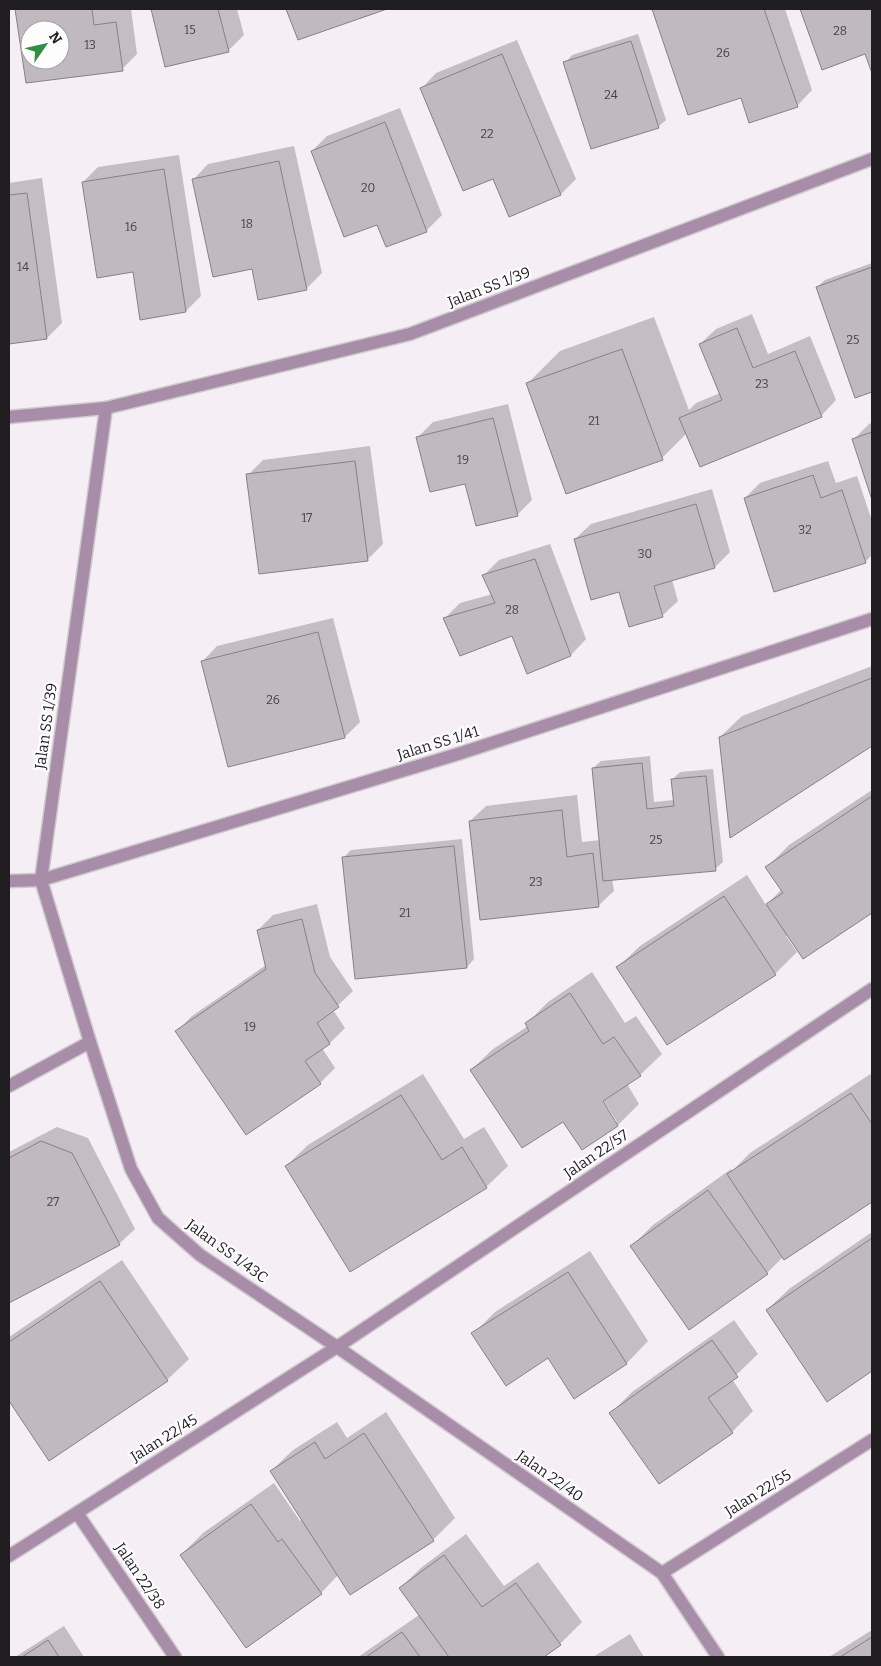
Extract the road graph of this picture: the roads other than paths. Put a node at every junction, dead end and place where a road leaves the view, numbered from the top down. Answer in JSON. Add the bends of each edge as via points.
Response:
{"nodes":[{"id":1,"x":872,"y":160,"type":"edge"},
{"id":2,"x":106,"y":408,"type":"junction"},
{"id":3,"x":9,"y":417,"type":"edge"},
{"id":4,"x":872,"y":619,"type":"edge"},
{"id":5,"x":9,"y":880,"type":"edge"},
{"id":6,"x":41,"y":880,"type":"junction"},
{"id":7,"x":872,"y":989,"type":"edge"},
{"id":8,"x":90,"y":1042,"type":"junction"},
{"id":9,"x":9,"y":1086,"type":"edge"},
{"id":10,"x":337,"y":1347,"type":"junction"},
{"id":11,"x":872,"y":1440,"type":"edge"},
{"id":12,"x":77,"y":1513,"type":"junction"},
{"id":13,"x":9,"y":1556,"type":"edge"},
{"id":14,"x":662,"y":1573,"type":"junction"},
{"id":15,"x":175,"y":1657,"type":"edge"},
{"id":16,"x":718,"y":1657,"type":"edge"}],
"edges":[{"from":1,"to":2,"type":"street","name":"Jalan SS 1/39","via":[[410,334]]},
{"from":2,"to":3,"type":"street","name":"Jalan SS 1/39"},
{"from":2,"to":6,"type":"street","name":"Jalan SS 1/39"},
{"from":4,"to":6,"type":"street","name":"Jalan SS 1/41","via":[[458,754]]},
{"from":5,"to":6,"type":"street","name":"Jalan SS 1/41"},
{"from":6,"to":8,"type":"street","name":"Jalan SS 1/39"},
{"from":7,"to":10,"type":"street","name":"Jalan 22/57"},
{"from":8,"to":9,"type":"street"},
{"from":8,"to":10,"type":"street","name":"Jalan SS 1/43C","via":[[131,1169],[158,1218],[200,1255]]},
{"from":10,"to":12,"type":"street","name":"Jalan 22/45"},
{"from":10,"to":14,"type":"street","name":"Jalan 22/40"},
{"from":11,"to":14,"type":"street","name":"Jalan 22/55"},
{"from":12,"to":13,"type":"street","name":"Jalan 22/45"},
{"from":12,"to":15,"type":"street","name":"Jalan 22/38"},
{"from":14,"to":16,"type":"street","name":"Jalan 22/40"}]}
